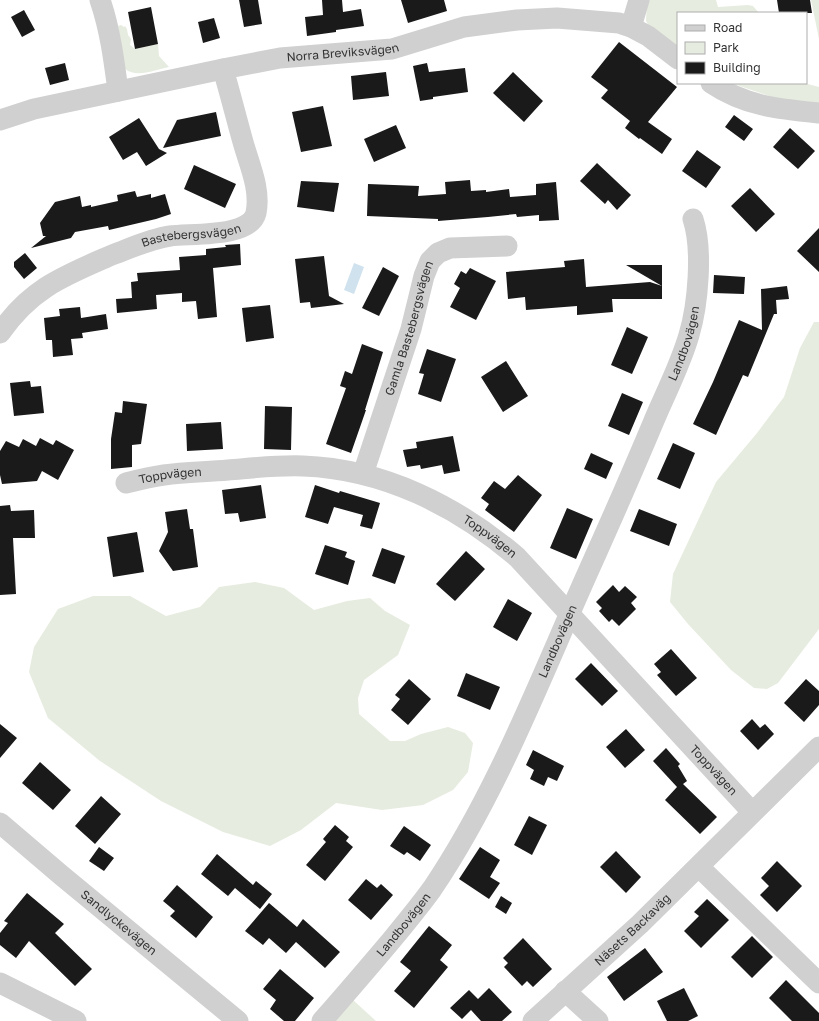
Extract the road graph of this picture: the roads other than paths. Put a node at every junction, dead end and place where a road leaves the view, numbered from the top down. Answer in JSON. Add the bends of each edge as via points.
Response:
{"nodes":[{"id":1,"x":100,"y":0,"type":"edge"},
{"id":2,"x":639,"y":0,"type":"edge"},
{"id":3,"x":631,"y":27,"type":"junction"},
{"id":4,"x":677,"y":57,"type":"edge"},
{"id":5,"x":223,"y":68,"type":"junction"},
{"id":6,"x":713,"y":84,"type":"edge"},
{"id":7,"x":118,"y":91,"type":"junction"},
{"id":8,"x":819,"y":113,"type":"edge"},
{"id":9,"x":0,"y":120,"type":"edge"},
{"id":10,"x":692,"y":219,"type":"dead end"},
{"id":11,"x":508,"y":246,"type":"dead end"},
{"id":12,"x":0,"y":333,"type":"edge"},
{"id":13,"x":363,"y":474,"type":"junction"},
{"id":14,"x":126,"y":483,"type":"dead end"},
{"id":15,"x":569,"y":614,"type":"junction"},
{"id":16,"x":819,"y":747,"type":"edge"},
{"id":17,"x":752,"y":812,"type":"junction"},
{"id":18,"x":0,"y":823,"type":"edge"},
{"id":19,"x":699,"y":866,"type":"junction"},
{"id":20,"x":0,"y":983,"type":"edge"},
{"id":21,"x":819,"y":983,"type":"edge"},
{"id":22,"x":565,"y":992,"type":"junction"},
{"id":23,"x":76,"y":1021,"type":"edge"},
{"id":24,"x":238,"y":1021,"type":"edge"},
{"id":25,"x":322,"y":1021,"type":"edge"},
{"id":26,"x":533,"y":1021,"type":"edge"},
{"id":27,"x":598,"y":1021,"type":"edge"}],
"edges":[{"from":1,"to":7,"type":"street","via":[[111,41]]},
{"from":2,"to":3,"type":"street"},
{"from":3,"to":4,"type":"street","name":"Norra Breviksvägen"},
{"from":3,"to":5,"type":"street","name":"Norra Breviksvägen","via":[[599,20],[517,20],[464,27],[392,49],[280,58]]},
{"from":5,"to":7,"type":"street","name":"Norra Breviksvägen"},
{"from":5,"to":12,"type":"street","name":"Bastebergsvägen","via":[[254,179],[257,197],[253,219],[241,227],[224,232],[155,239],[74,271],[30,298]]},
{"from":6,"to":8,"type":"street","via":[[760,105]]},
{"from":7,"to":9,"type":"street","name":"Norra Breviksvägen","via":[[34,109]]},
{"from":10,"to":15,"type":"street","name":"Landbovägen","via":[[696,230],[698,267],[689,333],[665,395]]},
{"from":11,"to":13,"type":"street","name":"Gamla Bastebergsvägen","via":[[450,248],[438,253],[430,261],[411,329]]},
{"from":13,"to":14,"type":"street","name":"Toppvägen","via":[[310,466],[280,466],[164,475]]},
{"from":13,"to":15,"type":"street","name":"Toppvägen","via":[[390,482],[421,496],[478,526],[517,557]]},
{"from":15,"to":17,"type":"street","name":"Toppvägen"},
{"from":15,"to":25,"type":"street","name":"Landbovägen","via":[[504,761],[456,849],[416,911]]},
{"from":16,"to":17,"type":"street","name":"Näsets Backaväg"},
{"from":17,"to":19,"type":"street","name":"Näsets Backaväg"},
{"from":18,"to":24,"type":"street","name":"Sandlyckevägen"},
{"from":19,"to":21,"type":"street"},
{"from":19,"to":22,"type":"street","name":"Näsets Backaväg"},
{"from":20,"to":23,"type":"street"},
{"from":22,"to":26,"type":"street","name":"Näsets Backaväg"},
{"from":22,"to":27,"type":"street"}]}
